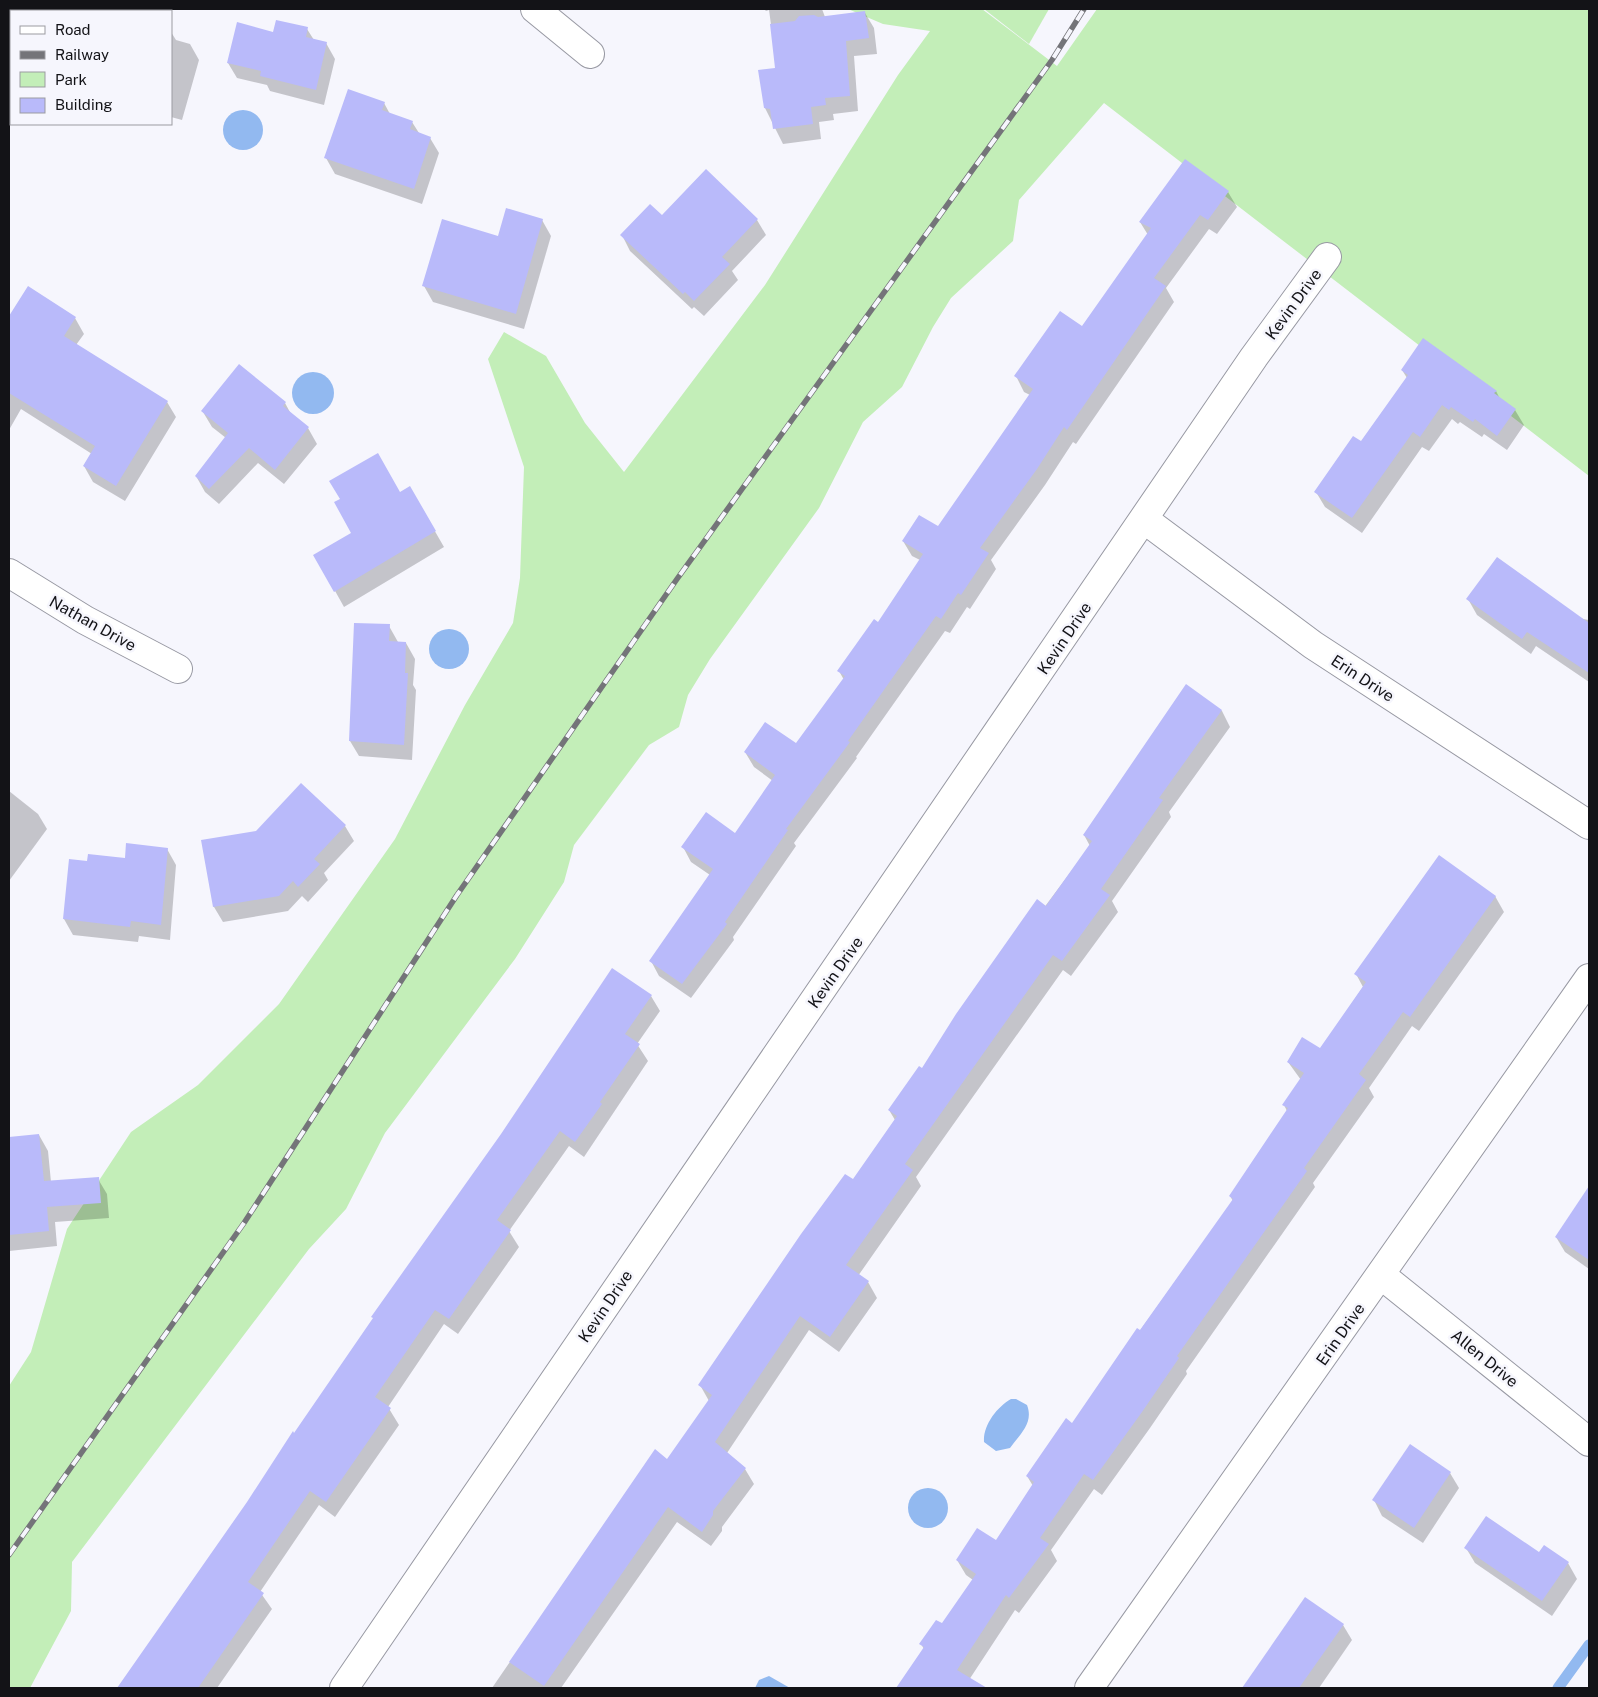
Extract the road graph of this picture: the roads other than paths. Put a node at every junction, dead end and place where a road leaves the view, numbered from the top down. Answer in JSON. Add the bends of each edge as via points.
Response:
{"nodes":[{"id":1,"x":535,"y":9,"type":"edge"},
{"id":2,"x":590,"y":54,"type":"dead end"},
{"id":3,"x":1326,"y":257,"type":"dead end"},
{"id":4,"x":1144,"y":520,"type":"junction"},
{"id":5,"x":9,"y":573,"type":"edge"},
{"id":6,"x":178,"y":669,"type":"dead end"},
{"id":7,"x":1589,"y":825,"type":"edge"},
{"id":8,"x":1589,"y":978,"type":"edge"},
{"id":9,"x":1381,"y":1275,"type":"junction"},
{"id":10,"x":1589,"y":1442,"type":"edge"},
{"id":11,"x":344,"y":1688,"type":"edge"},
{"id":12,"x":1089,"y":1688,"type":"edge"}],
"edges":[{"from":1,"to":2,"type":"street"},
{"from":3,"to":4,"type":"street","name":"Kevin Drive"},
{"from":4,"to":7,"type":"street","name":"Erin Drive","via":[[1313,645]]},
{"from":4,"to":11,"type":"street","name":"Kevin Drive"},
{"from":5,"to":6,"type":"street","name":"Nathan Drive","via":[[85,620]]},
{"from":8,"to":9,"type":"street","name":"Erin Drive"},
{"from":9,"to":10,"type":"street","name":"Allen Drive"},
{"from":9,"to":12,"type":"street","name":"Erin Drive"}]}
